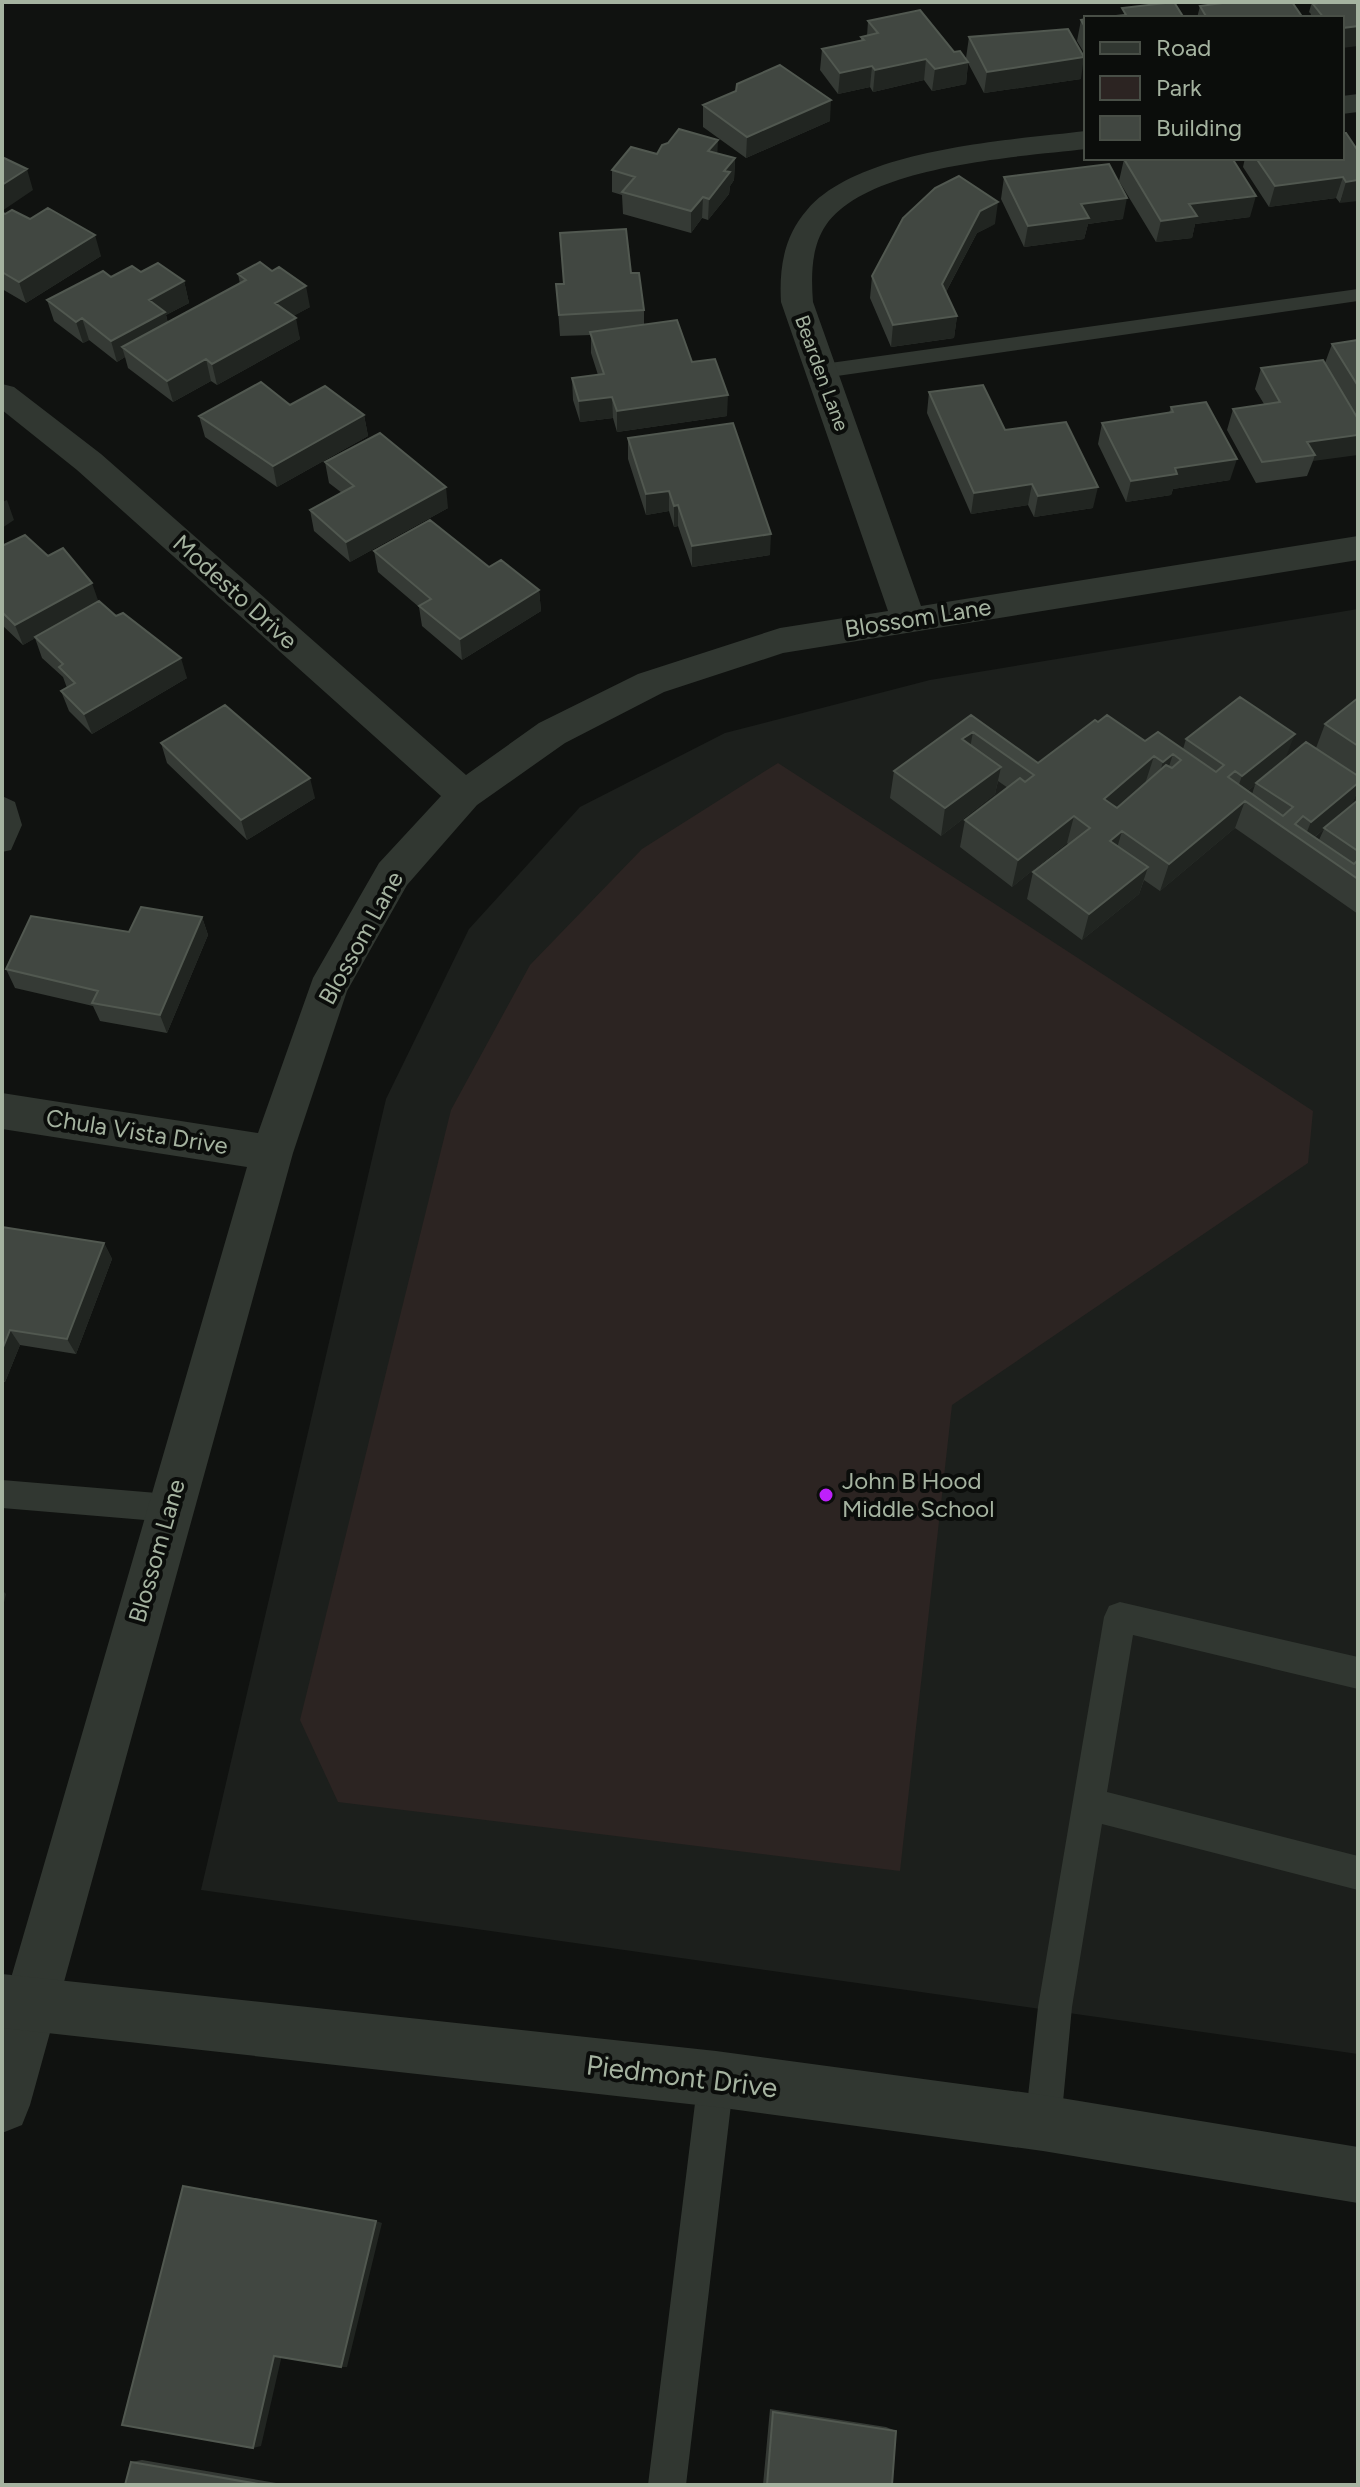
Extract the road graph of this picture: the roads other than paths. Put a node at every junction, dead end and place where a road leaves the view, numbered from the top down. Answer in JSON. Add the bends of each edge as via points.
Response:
{"nodes":[{"id":1,"x":1084,"y":140,"type":"edge"},
{"id":2,"x":1358,"y":295,"type":"edge"},
{"id":3,"x":823,"y":371,"type":"junction"},
{"id":4,"x":2,"y":394,"type":"edge"},
{"id":5,"x":1358,"y":548,"type":"edge"},
{"id":6,"x":908,"y":619,"type":"junction"},
{"id":7,"x":464,"y":795,"type":"junction"},
{"id":8,"x":2,"y":805,"type":"edge"},
{"id":9,"x":2,"y":843,"type":"edge"},
{"id":10,"x":2,"y":1111,"type":"edge"},
{"id":11,"x":272,"y":1153,"type":"junction"},
{"id":12,"x":2,"y":1494,"type":"edge"},
{"id":13,"x":169,"y":1508,"type":"junction"},
{"id":14,"x":1358,"y":1673,"type":"edge"},
{"id":15,"x":1090,"y":1804,"type":"junction"},
{"id":16,"x":1358,"y":1873,"type":"edge"},
{"id":17,"x":16,"y":2002,"type":"edge"},
{"id":18,"x":716,"y":2079,"type":"junction"},
{"id":19,"x":2,"y":2105,"type":"edge"},
{"id":20,"x":1043,"y":2123,"type":"junction"},
{"id":21,"x":1358,"y":2175,"type":"edge"},
{"id":22,"x":667,"y":2485,"type":"edge"}],
"edges":[{"from":1,"to":3,"type":"street","name":"Bearden Lane","via":[[914,166],[839,196],[819,213],[800,246],[794,270],[797,302]]},
{"from":2,"to":3,"type":"lane"},
{"from":3,"to":6,"type":"street","name":"Bearden Lane"},
{"from":4,"to":7,"type":"street","name":"Modesto Drive","via":[[89,462]]},
{"from":5,"to":6,"type":"street","name":"Blossom Lane"},
{"from":6,"to":7,"type":"street","name":"Blossom Lane","via":[[780,641],[651,683],[552,733]]},
{"from":7,"to":11,"type":"street","name":"Blossom Lane","via":[[393,874],[327,989]]},
{"from":8,"to":9,"type":"lane","via":[[10,825]]},
{"from":10,"to":11,"type":"street","name":"Chula Vista Drive"},
{"from":11,"to":13,"type":"street","name":"Blossom Lane"},
{"from":12,"to":13,"type":"lane"},
{"from":13,"to":17,"type":"street","name":"Blossom Lane"},
{"from":14,"to":15,"type":"lane","via":[[1120,1617]]},
{"from":15,"to":16,"type":"lane"},
{"from":15,"to":20,"type":"lane","via":[[1055,2007]]},
{"from":17,"to":18,"type":"street","name":"Piedmont Drive"},
{"from":17,"to":19,"type":"street","name":"Blossom Lane"},
{"from":18,"to":20,"type":"street","name":"Piedmont Drive"},
{"from":18,"to":22,"type":"lane"},
{"from":20,"to":21,"type":"street","name":"Piedmont Drive"}]}
